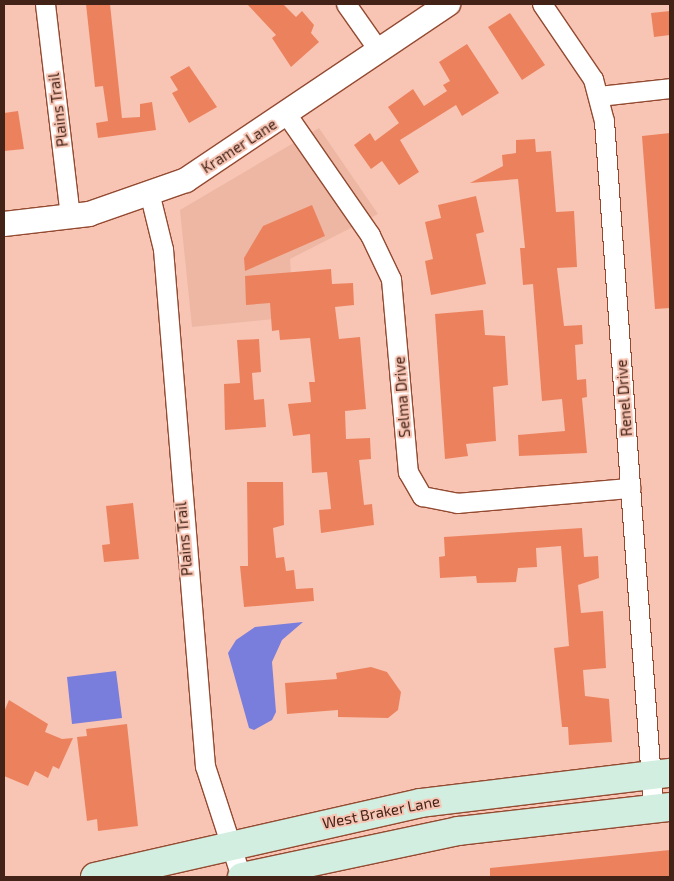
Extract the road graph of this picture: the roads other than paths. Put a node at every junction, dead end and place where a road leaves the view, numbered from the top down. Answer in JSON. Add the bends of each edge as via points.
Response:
{"nodes":[{"id":1,"x":45,"y":4,"type":"edge"},
{"id":2,"x":346,"y":4,"type":"edge"},
{"id":3,"x":448,"y":4,"type":"edge"},
{"id":4,"x":542,"y":4,"type":"edge"},
{"id":5,"x":379,"y":51,"type":"junction"},
{"id":6,"x":670,"y":88,"type":"edge"},
{"id":7,"x":599,"y":96,"type":"junction"},
{"id":8,"x":287,"y":115,"type":"junction"},
{"id":9,"x":150,"y":196,"type":"junction"},
{"id":10,"x":70,"y":217,"type":"junction"},
{"id":11,"x":4,"y":224,"type":"edge"},
{"id":12,"x":630,"y":488,"type":"junction"},
{"id":13,"x":661,"y":774,"type":"edge"},
{"id":14,"x":662,"y":808,"type":"edge"},
{"id":15,"x":230,"y":844,"type":"junction"},
{"id":16,"x":95,"y":877,"type":"edge"},
{"id":17,"x":241,"y":877,"type":"edge"}],
"edges":[{"from":1,"to":10,"type":"street","name":"Plains Trail"},
{"from":2,"to":5,"type":"street"},
{"from":3,"to":5,"type":"street","name":"Kramer Lane"},
{"from":4,"to":7,"type":"street","name":"Renel Drive","via":[[581,58]]},
{"from":5,"to":8,"type":"street","name":"Kramer Lane"},
{"from":6,"to":7,"type":"street"},
{"from":7,"to":12,"type":"street","name":"Renel Drive"},
{"from":8,"to":9,"type":"street","name":"Kramer Lane","via":[[216,164]]},
{"from":8,"to":12,"type":"street","name":"Selma Drive","via":[[370,235],[391,279],[408,472],[415,487],[433,501],[457,503]]},
{"from":9,"to":10,"type":"street","name":"Kramer Lane"},
{"from":9,"to":15,"type":"street","name":"Plains Trail","via":[[163,249],[204,758]]},
{"from":10,"to":11,"type":"street","name":"Kramer Lane"},
{"from":12,"to":13,"type":"street","name":"Renel Drive"},
{"from":13,"to":14,"type":"street","name":"Renel Drive"},
{"from":13,"to":15,"type":"main road","name":"West Braker Lane","via":[[422,803]]},
{"from":14,"to":17,"type":"main road","via":[[458,831]]},
{"from":15,"to":16,"type":"main road","name":"West Braker Lane"},
{"from":15,"to":17,"type":"street","name":"Plains Trail"}]}
